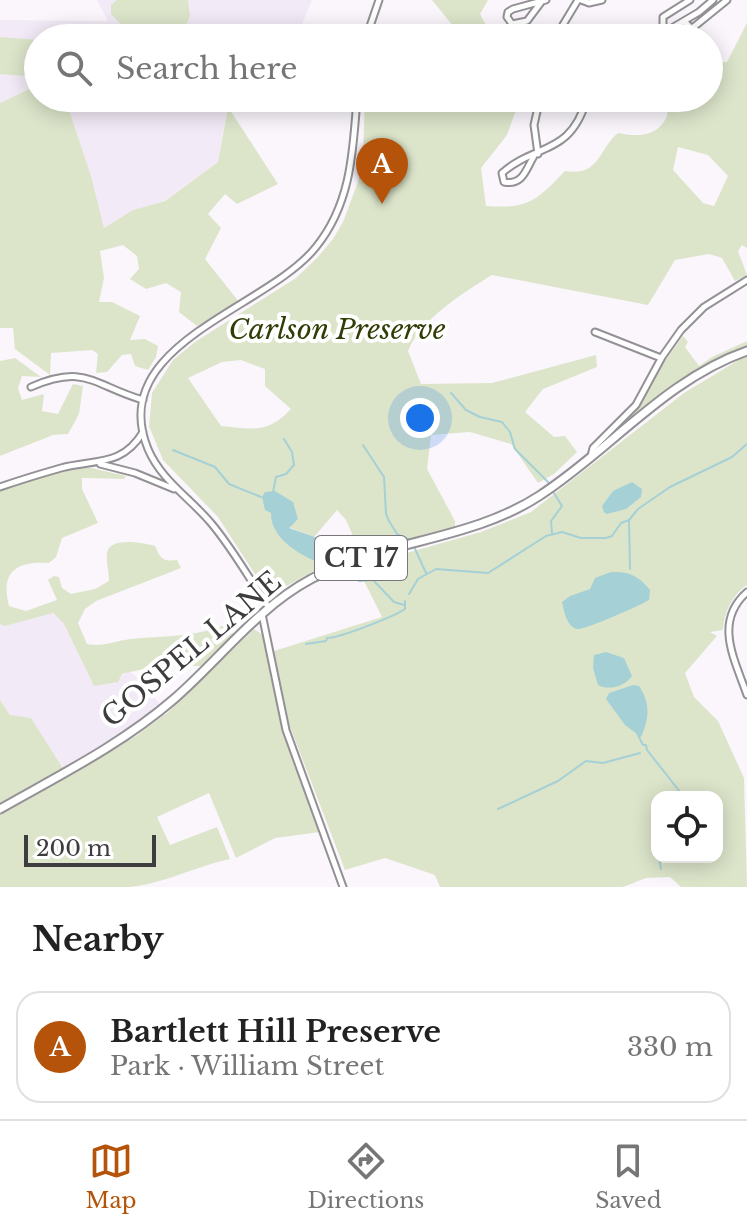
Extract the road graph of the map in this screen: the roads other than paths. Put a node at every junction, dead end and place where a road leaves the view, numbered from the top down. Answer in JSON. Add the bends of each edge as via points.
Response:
{"nodes":[{"id":1,"x":379,"y":0,"type":"edge"},
{"id":2,"x":544,"y":0,"type":"edge"},
{"id":3,"x":579,"y":0,"type":"edge"},
{"id":4,"x":602,"y":0,"type":"edge"},
{"id":5,"x":690,"y":0,"type":"edge"},
{"id":6,"x":713,"y":0,"type":"edge"},
{"id":7,"x":727,"y":0,"type":"edge"},
{"id":8,"x":684,"y":21,"type":"junction"},
{"id":9,"x":371,"y":24,"type":"edge"},
{"id":10,"x":564,"y":24,"type":"edge"},
{"id":11,"x":663,"y":24,"type":"edge"},
{"id":12,"x":679,"y":24,"type":"edge"},
{"id":13,"x":687,"y":24,"type":"edge"},
{"id":14,"x":697,"y":24,"type":"edge"},
{"id":15,"x":356,"y":112,"type":"edge"},
{"id":16,"x":537,"y":112,"type":"edge"},
{"id":17,"x":581,"y":112,"type":"edge"},
{"id":18,"x":536,"y":155,"type":"junction"},
{"id":19,"x":747,"y":280,"type":"edge"},
{"id":20,"x":595,"y":332,"type":"dead end"},
{"id":21,"x":747,"y":351,"type":"edge"},
{"id":22,"x":661,"y":358,"type":"junction"},
{"id":23,"x":31,"y":387,"type":"dead end"},
{"id":24,"x":143,"y":400,"type":"junction"},
{"id":25,"x":143,"y":431,"type":"junction"},
{"id":26,"x":591,"y":456,"type":"junction"},
{"id":27,"x":100,"y":464,"type":"junction"},
{"id":28,"x":0,"y":487,"type":"edge"},
{"id":29,"x":178,"y":491,"type":"junction"},
{"id":30,"x":747,"y":592,"type":"edge"},
{"id":31,"x":266,"y":611,"type":"junction"},
{"id":32,"x":747,"y":695,"type":"edge"},
{"id":33,"x":0,"y":809,"type":"edge"},
{"id":34,"x":343,"y":887,"type":"edge"}],
"edges":[{"from":1,"to":9,"type":"street"},
{"from":2,"to":2,"type":"street","via":[[527,21],[509,21],[508,12]]},
{"from":3,"to":4,"type":"street"},
{"from":3,"to":10,"type":"street"},
{"from":5,"to":11,"type":"street","via":[[663,17]]},
{"from":6,"to":8,"type":"street"},
{"from":7,"to":14,"type":"street"},
{"from":8,"to":12,"type":"street"},
{"from":8,"to":13,"type":"street"},
{"from":15,"to":24,"type":"street","via":[[344,198],[316,247],[283,278],[176,348],[160,363]]},
{"from":16,"to":18,"type":"street"},
{"from":17,"to":18,"type":"street","via":[[564,138]]},
{"from":18,"to":18,"type":"street","via":[[502,173],[504,182],[525,175]]},
{"from":19,"to":22,"type":"street","via":[[704,307]]},
{"from":20,"to":22,"type":"street"},
{"from":21,"to":26,"type":"main road","name":"GOSPEL LANE","number":"CT 17","via":[[678,387]]},
{"from":22,"to":26,"type":"street","via":[[636,405]]},
{"from":23,"to":24,"type":"street","via":[[72,375]]},
{"from":24,"to":25,"type":"street"},
{"from":25,"to":27,"type":"street","via":[[126,452]]},
{"from":25,"to":29,"type":"street","via":[[154,460]]},
{"from":26,"to":31,"type":"main road","name":"GOSPEL LANE","number":"CT 17","via":[[539,496],[504,514],[331,570]]},
{"from":27,"to":28,"type":"street","via":[[64,467]]},
{"from":27,"to":29,"type":"street"},
{"from":29,"to":31,"type":"street","via":[[209,521]]},
{"from":30,"to":32,"type":"street","via":[[734,606],[727,630]]},
{"from":31,"to":33,"type":"main road","name":"GOSPEL LANE","number":"CT 17","via":[[142,724]]},
{"from":31,"to":34,"type":"street","via":[[286,730]]}]}
